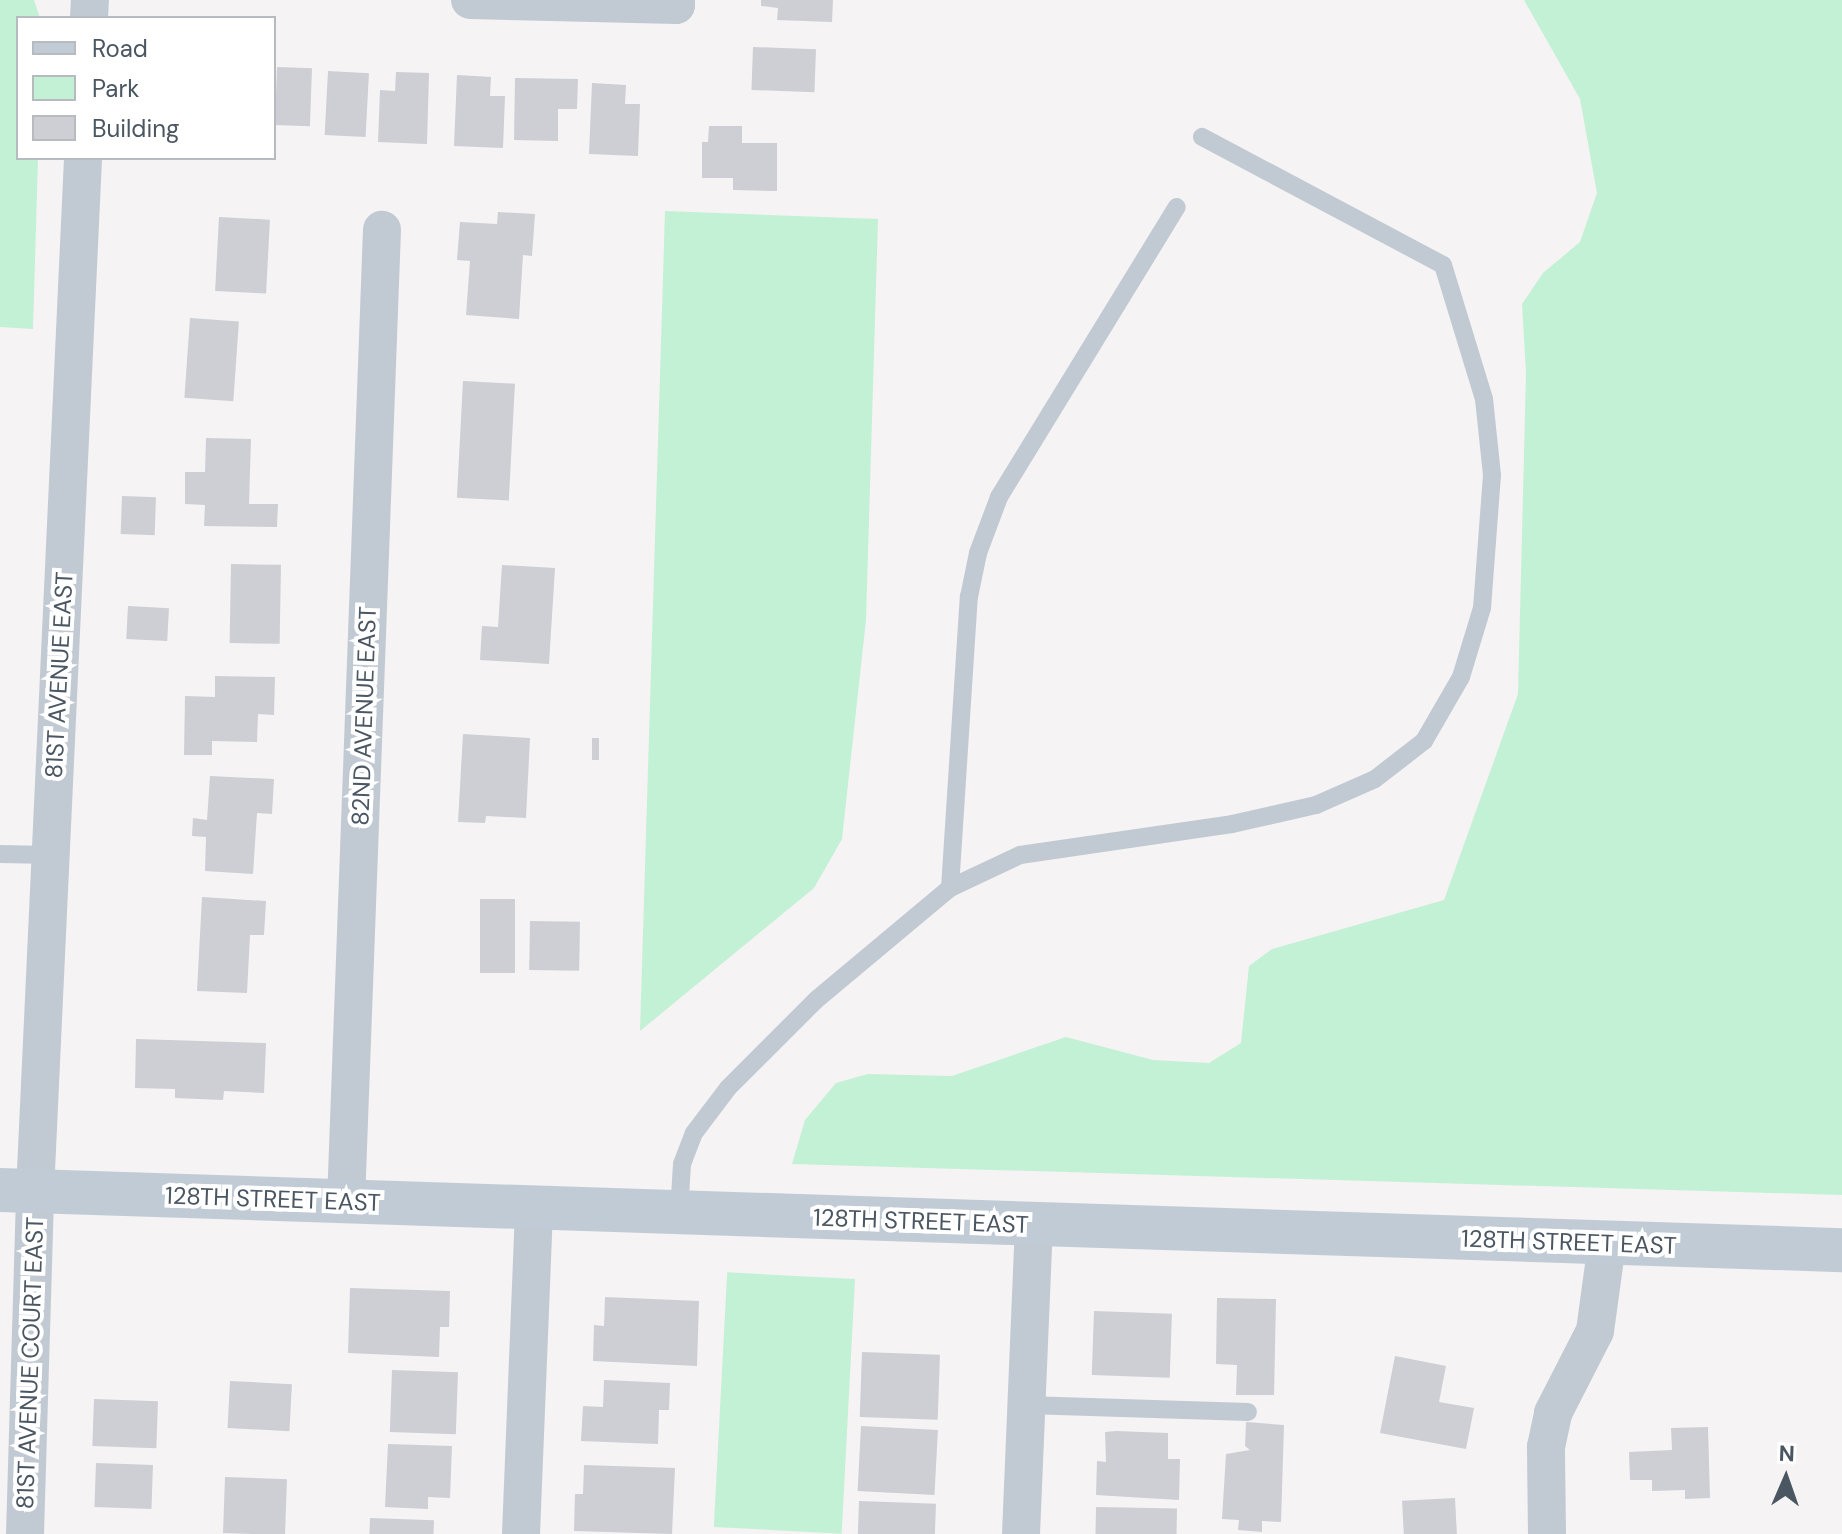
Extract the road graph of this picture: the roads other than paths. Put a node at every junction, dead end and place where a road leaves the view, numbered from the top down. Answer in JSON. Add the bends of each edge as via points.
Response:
{"nodes":[{"id":1,"x":470,"y":0,"type":"edge"},
{"id":2,"x":676,"y":2,"type":"edge"},
{"id":3,"x":1202,"y":137,"type":"dead end"},
{"id":4,"x":83,"y":160,"type":"edge"},
{"id":5,"x":1177,"y":207,"type":"dead end"},
{"id":6,"x":382,"y":230,"type":"dead end"},
{"id":7,"x":0,"y":854,"type":"edge"},
{"id":8,"x":51,"y":855,"type":"junction"},
{"id":9,"x":950,"y":888,"type":"junction"},
{"id":10,"x":18,"y":1191,"type":"edge"},
{"id":11,"x":346,"y":1202,"type":"junction"},
{"id":12,"x":534,"y":1208,"type":"junction"},
{"id":13,"x":679,"y":1213,"type":"junction"},
{"id":14,"x":1034,"y":1224,"type":"junction"},
{"id":15,"x":1607,"y":1243,"type":"junction"},
{"id":16,"x":1842,"y":1250,"type":"edge"},
{"id":17,"x":1027,"y":1405,"type":"junction"},
{"id":18,"x":1248,"y":1412,"type":"dead end"},
{"id":19,"x":25,"y":1534,"type":"edge"},
{"id":20,"x":521,"y":1534,"type":"edge"},
{"id":21,"x":1021,"y":1534,"type":"edge"},
{"id":22,"x":1547,"y":1534,"type":"edge"}],
"edges":[{"from":1,"to":2,"type":"street"},
{"from":3,"to":9,"type":"lane","via":[[1443,265],[1484,399],[1492,475],[1482,608],[1461,677],[1424,741],[1375,779],[1316,805],[1232,824],[1020,855]]},
{"from":4,"to":8,"type":"street","name":"81ST AVENUE EAST"},
{"from":5,"to":9,"type":"lane","via":[[1014,471],[978,553],[969,597]]},
{"from":6,"to":11,"type":"street","name":"82ND AVENUE EAST"},
{"from":7,"to":8,"type":"lane"},
{"from":8,"to":10,"type":"street","name":"81ST AVENUE EAST"},
{"from":9,"to":13,"type":"lane","via":[[816,1000],[728,1088],[694,1133],[682,1164]]},
{"from":10,"to":11,"type":"street","name":"128TH STREET EAST"},
{"from":10,"to":19,"type":"street","name":"81ST AVENUE COURT EAST"},
{"from":11,"to":12,"type":"street","name":"128TH STREET EAST"},
{"from":12,"to":13,"type":"street","name":"128TH STREET EAST"},
{"from":12,"to":20,"type":"street"},
{"from":13,"to":14,"type":"street","name":"128TH STREET EAST"},
{"from":14,"to":15,"type":"street","name":"128TH STREET EAST"},
{"from":14,"to":17,"type":"street"},
{"from":15,"to":16,"type":"street","name":"128TH STREET EAST"},
{"from":15,"to":22,"type":"street","via":[[1595,1331],[1553,1413],[1546,1447]]},
{"from":17,"to":18,"type":"lane"},
{"from":17,"to":21,"type":"street"}]}
